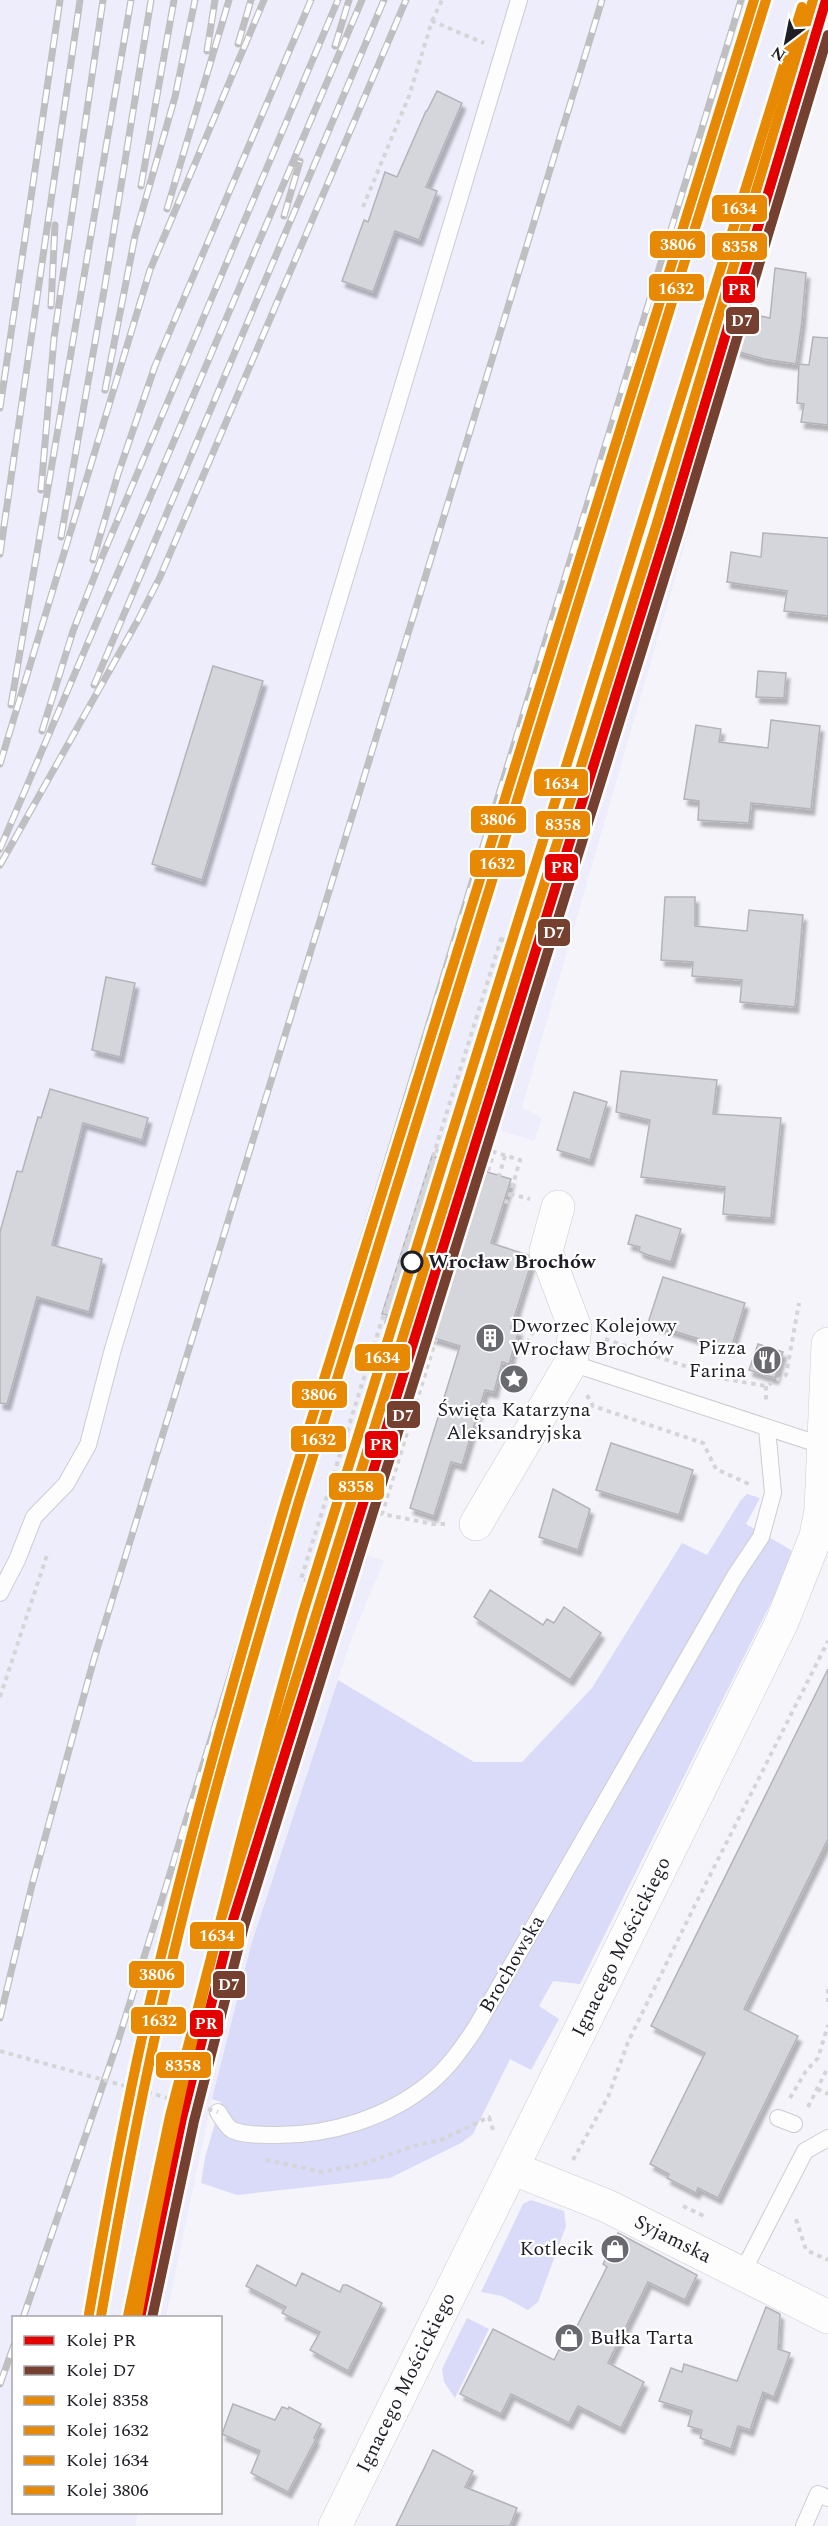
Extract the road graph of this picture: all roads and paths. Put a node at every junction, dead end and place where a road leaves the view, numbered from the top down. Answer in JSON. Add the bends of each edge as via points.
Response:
{"nodes":[{"id":1,"x":442,"y":0,"type":"edge"},
{"id":2,"x":519,"y":0,"type":"edge"},
{"id":3,"x":432,"y":21,"type":"junction"},
{"id":4,"x":504,"y":51,"type":"junction"},
{"id":5,"x":363,"y":207,"type":"dead end"},
{"id":6,"x":435,"y":1150,"type":"junction"},
{"id":7,"x":446,"y":1154,"type":"junction"},
{"id":8,"x":505,"y":1156,"type":"junction"},
{"id":9,"x":458,"y":1158,"type":"junction"},
{"id":10,"x":441,"y":1170,"type":"dead end"},
{"id":11,"x":496,"y":1186,"type":"dead end"},
{"id":12,"x":481,"y":1193,"type":"junction"},
{"id":13,"x":433,"y":1199,"type":"dead end"},
{"id":14,"x":558,"y":1207,"type":"dead end"},
{"id":15,"x":408,"y":1235,"type":"junction"},
{"id":16,"x":420,"y":1239,"type":"junction"},
{"id":17,"x":432,"y":1243,"type":"junction"},
{"id":18,"x":799,"y":1304,"type":"dead end"},
{"id":19,"x":544,"y":1310,"type":"dead end"},
{"id":20,"x":441,"y":1322,"type":"junction"},
{"id":21,"x":601,"y":1329,"type":"dead end"},
{"id":22,"x":466,"y":1330,"type":"dead end"},
{"id":23,"x":828,"y":1344,"type":"edge"},
{"id":24,"x":514,"y":1347,"type":"dead end"},
{"id":25,"x":524,"y":1350,"type":"junction"},
{"id":26,"x":533,"y":1352,"type":"dead end"},
{"id":27,"x":571,"y":1363,"type":"junction"},
{"id":28,"x":767,"y":1429,"type":"junction"},
{"id":29,"x":826,"y":1445,"type":"edge"},
{"id":30,"x":773,"y":1493,"type":"junction"},
{"id":31,"x":476,"y":1524,"type":"joint"},
{"id":32,"x":50,"y":1547,"type":"dead end"},
{"id":33,"x":0,"y":1593,"type":"edge"},
{"id":34,"x":828,"y":1641,"type":"edge"},
{"id":35,"x":0,"y":1697,"type":"edge"},
{"id":36,"x":828,"y":1989,"type":"edge"},
{"id":37,"x":828,"y":2002,"type":"edge"},
{"id":38,"x":828,"y":2025,"type":"edge"},
{"id":39,"x":0,"y":2051,"type":"edge"},
{"id":40,"x":828,"y":2067,"type":"edge"},
{"id":41,"x":817,"y":2089,"type":"junction"},
{"id":42,"x":828,"y":2094,"type":"edge"},
{"id":43,"x":787,"y":2103,"type":"dead end"},
{"id":44,"x":218,"y":2112,"type":"joint"},
{"id":45,"x":778,"y":2118,"type":"dead end"},
{"id":46,"x":794,"y":2124,"type":"joint"},
{"id":47,"x":255,"y":2135,"type":"junction"},
{"id":48,"x":828,"y":2138,"type":"edge"},
{"id":49,"x":517,"y":2158,"type":"junction"},
{"id":50,"x":561,"y":2189,"type":"junction"},
{"id":51,"x":792,"y":2209,"type":"dead end"},
{"id":52,"x":828,"y":2260,"type":"edge"},
{"id":53,"x":741,"y":2275,"type":"junction"},
{"id":54,"x":828,"y":2317,"type":"edge"},
{"id":55,"x":828,"y":2498,"type":"edge"},
{"id":56,"x":335,"y":2526,"type":"edge"},
{"id":57,"x":804,"y":2526,"type":"edge"}],
"edges":[{"from":1,"to":3,"type":"path"},
{"from":2,"to":4,"type":"lane"},
{"from":3,"to":4,"type":"path"},
{"from":3,"to":5,"type":"path","via":[[409,96]]},
{"from":4,"to":33,"type":"lane","via":[[113,1349],[88,1445],[66,1484],[34,1517]]},
{"from":6,"to":7,"type":"path"},
{"from":6,"to":9,"type":"path","via":[[501,939],[524,946]]},
{"from":6,"to":15,"type":"path"},
{"from":7,"to":9,"type":"path"},
{"from":7,"to":10,"type":"path"},
{"from":8,"to":11,"type":"path"},
{"from":8,"to":12,"type":"path","via":[[494,1152]]},
{"from":8,"to":12,"type":"path","via":[[520,1160],[508,1202]]},
{"from":9,"to":17,"type":"path"},
{"from":12,"to":20,"type":"path"},
{"from":13,"to":16,"type":"path"},
{"from":14,"to":27,"type":"street","via":[[546,1251],[575,1328]]},
{"from":15,"to":16,"type":"path"},
{"from":15,"to":17,"type":"path","via":[[301,1579],[324,1586]]},
{"from":16,"to":17,"type":"path"},
{"from":18,"to":21,"type":"path","via":[[786,1375],[766,1386],[720,1378],[604,1339]]},
{"from":19,"to":25,"type":"path"},
{"from":20,"to":22,"type":"path"},
{"from":20,"to":31,"type":"path","via":[[382,1514],[433,1524]]},
{"from":23,"to":29,"type":"street","name":"Ignacego Mościckiego"},
{"from":24,"to":25,"type":"path"},
{"from":25,"to":26,"type":"path"},
{"from":27,"to":28,"type":"lane"},
{"from":27,"to":30,"type":"path","via":[[593,1406],[703,1443],[716,1469]]},
{"from":27,"to":31,"type":"street"},
{"from":28,"to":29,"type":"lane"},
{"from":28,"to":30,"type":"lane","name":"Brochowska"},
{"from":29,"to":49,"type":"street","name":"Ignacego Mościckiego","via":[[816,1536],[782,1622]]},
{"from":30,"to":47,"type":"lane","name":"Brochowska","via":[[761,1538],[735,1576],[475,2029],[455,2057],[432,2082],[398,2106],[345,2127],[293,2135]]},
{"from":32,"to":35,"type":"path"},
{"from":34,"to":50,"type":"path","via":[[628,2042],[608,2097]]},
{"from":36,"to":37,"type":"path"},
{"from":38,"to":43,"type":"path","via":[[818,2058]]},
{"from":39,"to":44,"type":"path","bridge":true},
{"from":40,"to":41,"type":"path"},
{"from":41,"to":42,"type":"path"},
{"from":41,"to":46,"type":"path","via":[[800,2127]]},
{"from":44,"to":47,"type":"lane","name":"Brochowska","via":[[231,2129]]},
{"from":45,"to":46,"type":"lane"},
{"from":47,"to":49,"type":"path","via":[[256,2152],[262,2159],[322,2172],[441,2140],[489,2117],[495,2135]]},
{"from":48,"to":53,"type":"lane","via":[[805,2151]]},
{"from":49,"to":50,"type":"street","name":"Syjamska"},
{"from":49,"to":56,"type":"street","name":"Ignacego Mościckiego"},
{"from":50,"to":53,"type":"street","name":"Syjamska","via":[[607,2206]]},
{"from":51,"to":52,"type":"path","via":[[806,2250]]},
{"from":53,"to":54,"type":"street","name":"Syjamska"},
{"from":55,"to":57,"type":"lane","via":[[818,2494]]}]}
